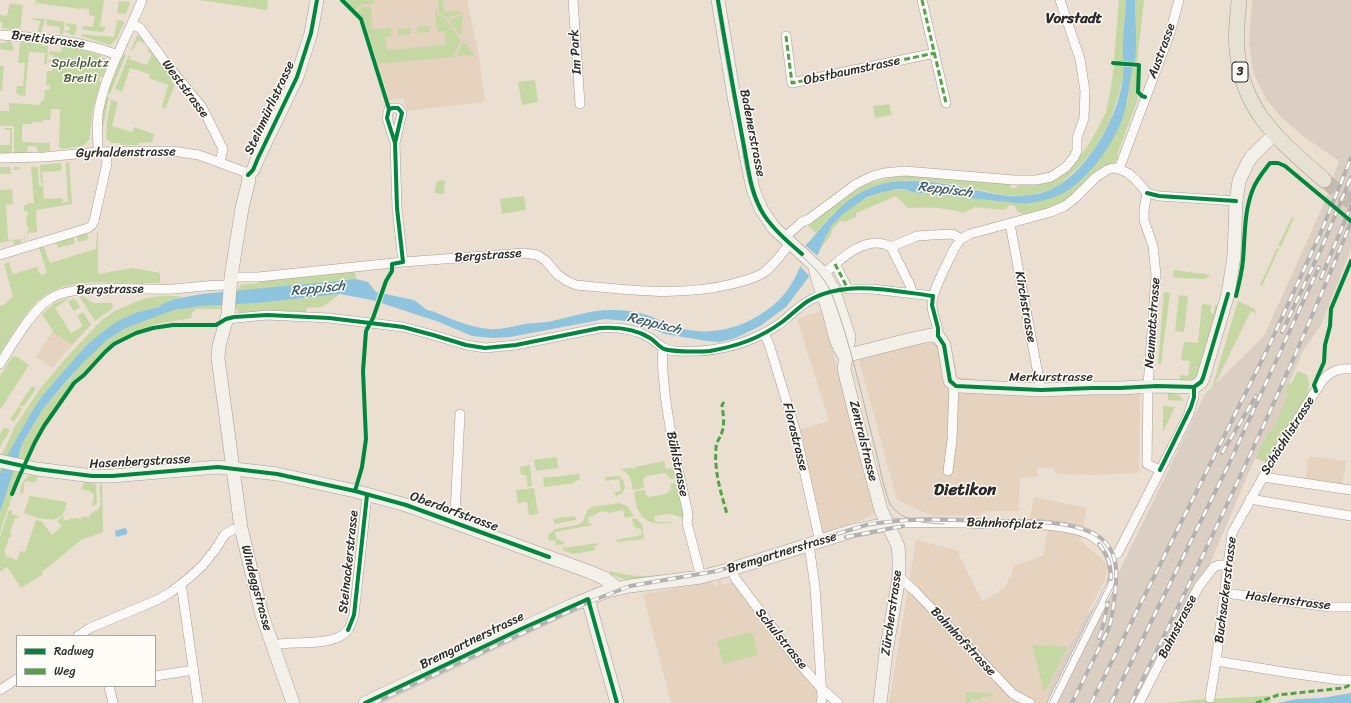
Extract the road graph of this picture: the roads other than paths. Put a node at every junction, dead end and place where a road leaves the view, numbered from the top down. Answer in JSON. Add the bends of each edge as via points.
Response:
{"nodes":[{"id":1,"x":142,"y":0,"type":"edge"},
{"id":2,"x":318,"y":0,"type":"edge"},
{"id":3,"x":573,"y":0,"type":"edge"},
{"id":4,"x":718,"y":0,"type":"edge"},
{"id":5,"x":922,"y":0,"type":"edge"},
{"id":6,"x":1060,"y":0,"type":"edge"},
{"id":7,"x":1179,"y":0,"type":"edge"},
{"id":8,"x":1239,"y":0,"type":"edge"},
{"id":9,"x":133,"y":25,"type":"junction"},
{"id":10,"x":0,"y":35,"type":"edge"},
{"id":11,"x":786,"y":36,"type":"dead end"},
{"id":12,"x":935,"y":53,"type":"junction"},
{"id":13,"x":118,"y":55,"type":"junction"},
{"id":14,"x":946,"y":103,"type":"dead end"},
{"id":15,"x":580,"y":104,"type":"dead end"},
{"id":16,"x":1274,"y":135,"type":"junction"},
{"id":17,"x":395,"y":143,"type":"dead end"},
{"id":18,"x":102,"y":152,"type":"junction"},
{"id":19,"x":0,"y":158,"type":"edge"},
{"id":20,"x":220,"y":162,"type":"junction"},
{"id":21,"x":1119,"y":169,"type":"junction"},
{"id":22,"x":248,"y":175,"type":"junction"},
{"id":23,"x":1324,"y":180,"type":"tunnel mouth"},
{"id":24,"x":1147,"y":192,"type":"junction"},
{"id":25,"x":1236,"y":202,"type":"junction"},
{"id":26,"x":1010,"y":224,"type":"junction"},
{"id":27,"x":961,"y":239,"type":"junction"},
{"id":28,"x":787,"y":241,"type":"junction"},
{"id":29,"x":891,"y":247,"type":"junction"},
{"id":30,"x":0,"y":255,"type":"edge"},
{"id":31,"x":402,"y":262,"type":"junction"},
{"id":32,"x":826,"y":269,"type":"junction"},
{"id":33,"x":231,"y":283,"type":"junction"},
{"id":34,"x":828,"y":293,"type":"junction"},
{"id":35,"x":912,"y":293,"type":"junction"},
{"id":36,"x":933,"y":296,"type":"junction"},
{"id":37,"x":227,"y":314,"type":"junction"},
{"id":38,"x":764,"y":333,"type":"junction"},
{"id":39,"x":938,"y":336,"type":"junction"},
{"id":40,"x":663,"y":348,"type":"junction"},
{"id":41,"x":845,"y":356,"type":"junction"},
{"id":42,"x":0,"y":364,"type":"edge"},
{"id":43,"x":1351,"y":369,"type":"edge"},
{"id":44,"x":954,"y":384,"type":"junction"},
{"id":45,"x":1148,"y":386,"type":"junction"},
{"id":46,"x":1194,"y":387,"type":"junction"},
{"id":47,"x":1041,"y":390,"type":"junction"},
{"id":48,"x":460,"y":414,"type":"dead end"},
{"id":49,"x":0,"y":461,"type":"edge"},
{"id":50,"x":234,"y":469,"type":"junction"},
{"id":51,"x":1160,"y":470,"type":"junction"},
{"id":52,"x":948,"y":471,"type":"dead end"},
{"id":53,"x":1263,"y":477,"type":"junction"},
{"id":54,"x":1351,"y":490,"type":"edge"},
{"id":55,"x":367,"y":494,"type":"junction"},
{"id":56,"x":1250,"y":499,"type":"junction"},
{"id":57,"x":1351,"y":516,"type":"edge"},
{"id":58,"x":453,"y":521,"type":"junction"},
{"id":59,"x":889,"y":524,"type":"junction"},
{"id":60,"x":241,"y":528,"type":"junction"},
{"id":61,"x":814,"y":544,"type":"junction"},
{"id":62,"x":1111,"y":556,"type":"junction"},
{"id":63,"x":1228,"y":565,"type":"junction"},
{"id":64,"x":732,"y":569,"type":"junction"},
{"id":65,"x":701,"y":577,"type":"junction"},
{"id":66,"x":899,"y":577,"type":"junction"},
{"id":67,"x":180,"y":585,"type":"junction"},
{"id":68,"x":617,"y":588,"type":"junction"},
{"id":69,"x":1225,"y":593,"type":"junction"},
{"id":70,"x":588,"y":599,"type":"junction"},
{"id":71,"x":1351,"y":607,"type":"edge"},
{"id":72,"x":92,"y":632,"type":"edge"},
{"id":73,"x":82,"y":635,"type":"edge"},
{"id":74,"x":272,"y":645,"type":"junction"},
{"id":75,"x":1216,"y":661,"type":"junction"},
{"id":76,"x":194,"y":670,"type":"junction"},
{"id":77,"x":156,"y":676,"type":"edge"},
{"id":78,"x":16,"y":680,"type":"edge"},
{"id":79,"x":1351,"y":680,"type":"edge"},
{"id":80,"x":109,"y":687,"type":"edge"},
{"id":81,"x":822,"y":689,"type":"junction"},
{"id":82,"x":0,"y":690,"type":"edge"},
{"id":83,"x":1210,"y":698,"type":"dead end"},
{"id":84,"x":113,"y":703,"type":"edge"},
{"id":85,"x":198,"y":703,"type":"edge"},
{"id":86,"x":293,"y":703,"type":"edge"},
{"id":87,"x":365,"y":703,"type":"edge"},
{"id":88,"x":617,"y":703,"type":"edge"},
{"id":89,"x":821,"y":703,"type":"edge"},
{"id":90,"x":838,"y":703,"type":"edge"},
{"id":91,"x":880,"y":703,"type":"edge"},
{"id":92,"x":1030,"y":703,"type":"edge"},
{"id":93,"x":1052,"y":703,"type":"edge"},
{"id":94,"x":1139,"y":703,"type":"edge"}],
"edges":[{"from":1,"to":9,"type":"street"},
{"from":2,"to":22,"type":"street","name":"Steinmürlistrasse","via":[[297,77],[253,170]]},
{"from":3,"to":15,"type":"street","name":"Im Park"},
{"from":4,"to":28,"type":"street","name":"Badenerstrasse","via":[[753,190],[764,215]]},
{"from":5,"to":12,"type":"street"},
{"from":6,"to":28,"type":"street","name":"Bergstrasse","via":[[1080,59],[1085,91],[1084,118],[1077,138],[1076,151],[1063,170],[1051,177],[1036,180],[905,171],[884,174],[864,180],[849,189],[802,222]]},
{"from":7,"to":21,"type":"street","name":"Austrasse","via":[[1170,33]]},
{"from":8,"to":16,"type":"main road","number":"3","via":[[1236,48],[1240,70],[1252,102]]},
{"from":9,"to":13,"type":"street"},
{"from":9,"to":20,"type":"street","name":"Weststrasse","via":[[140,28],[202,107],[223,149]]},
{"from":10,"to":13,"type":"street","name":"Breitistrasse","via":[[67,40]]},
{"from":11,"to":12,"type":"street","name":"Obstbaumstrasse","via":[[792,83]]},
{"from":12,"to":14,"type":"street"},
{"from":13,"to":18,"type":"street","via":[[99,109],[97,130]]},
{"from":16,"to":23,"type":"main road","number":"3"},
{"from":16,"to":25,"type":"street","via":[[1247,164],[1239,181]]},
{"from":17,"to":31,"type":"street"},
{"from":18,"to":19,"type":"street","name":"Gyrhaldenstrasse"},
{"from":18,"to":20,"type":"street","name":"Gyrhaldenstrasse","via":[[172,151],[199,155]]},
{"from":18,"to":30,"type":"street","via":[[107,163],[92,225]]},
{"from":20,"to":22,"type":"street","name":"Gyrhaldenstrasse"},
{"from":21,"to":24,"type":"street","via":[[1128,173]]},
{"from":21,"to":26,"type":"street","via":[[1101,172],[1065,206]]},
{"from":22,"to":33,"type":"street","name":"Steinmürlistrasse"},
{"from":24,"to":25,"type":"street","via":[[1158,196]]},
{"from":24,"to":45,"type":"street","name":"Neumattstrasse","via":[[1144,220],[1153,246],[1156,275]]},
{"from":25,"to":46,"type":"street","via":[[1234,256],[1228,294],[1203,378]]},
{"from":26,"to":27,"type":"street","via":[[976,232]]},
{"from":26,"to":47,"type":"street","name":"Kirchstrasse"},
{"from":27,"to":29,"type":"street","via":[[953,234],[917,236]]},
{"from":27,"to":36,"type":"street"},
{"from":28,"to":31,"type":"street","name":"Bergstrasse","via":[[769,268],[757,277],[707,290],[638,291],[576,285],[567,282],[537,255],[524,253]]},
{"from":28,"to":32,"type":"street","name":"Badenerstrasse"},
{"from":29,"to":32,"type":"street","via":[[886,244],[869,243]]},
{"from":29,"to":35,"type":"street"},
{"from":31,"to":33,"type":"street","name":"Bergstrasse","via":[[258,277]]},
{"from":32,"to":34,"type":"street","via":[[817,277]]},
{"from":32,"to":35,"type":"street","via":[[848,289]]},
{"from":33,"to":37,"type":"street"},
{"from":33,"to":42,"type":"street","name":"Bergstrasse","via":[[172,289],[85,289],[58,294],[35,313]]},
{"from":34,"to":38,"type":"street","via":[[808,301]]},
{"from":34,"to":41,"type":"street","name":"Zentralstrasse","via":[[838,347]]},
{"from":35,"to":36,"type":"street"},
{"from":36,"to":39,"type":"street","via":[[932,305]]},
{"from":37,"to":40,"type":"street","via":[[328,318],[403,327],[485,348],[506,347],[614,327],[649,337]]},
{"from":37,"to":50,"type":"street","via":[[218,358]]},
{"from":38,"to":40,"type":"street","via":[[740,345],[707,351],[676,352]]},
{"from":38,"to":61,"type":"street","name":"Florastrasse","via":[[795,429]]},
{"from":39,"to":41,"type":"street","via":[[912,339]]},
{"from":39,"to":44,"type":"street","via":[[944,345],[949,378]]},
{"from":40,"to":65,"type":"street","name":"Bühlstrasse","via":[[669,425],[688,514],[687,523]]},
{"from":41,"to":59,"type":"street","name":"Zentralstrasse","via":[[844,369],[857,420],[881,510]]},
{"from":43,"to":53,"type":"street","name":"Schächlistrasse","via":[[1336,370],[1325,377]]},
{"from":44,"to":47,"type":"street","name":"Merkurstrasse"},
{"from":44,"to":52,"type":"street"},
{"from":45,"to":46,"type":"street"},
{"from":45,"to":47,"type":"street","name":"Merkurstrasse"},
{"from":45,"to":51,"type":"street","name":"Neumattstrasse","via":[[1147,464]]},
{"from":46,"to":51,"type":"street","via":[[1191,407]]},
{"from":48,"to":58,"type":"street"},
{"from":49,"to":50,"type":"street","name":"Hasenbergstrasse","via":[[92,476]]},
{"from":50,"to":55,"type":"street","name":"Oberdorfstrasse","via":[[277,474]]},
{"from":50,"to":60,"type":"street","name":"Windeggstrasse"},
{"from":51,"to":62,"type":"street","via":[[1118,552]]},
{"from":53,"to":54,"type":"street"},
{"from":53,"to":56,"type":"street","name":"Schächlistrasse"},
{"from":55,"to":58,"type":"street","name":"Oberdorfstrasse","via":[[406,504]]},
{"from":55,"to":74,"type":"street","name":"Steinackerstrasse","via":[[354,615],[348,630],[333,639],[320,642]]},
{"from":56,"to":57,"type":"street"},
{"from":56,"to":63,"type":"street","name":"Buchsackerstrasse","via":[[1232,533]]},
{"from":58,"to":68,"type":"street","name":"Oberdorfstrasse","via":[[604,578]]},
{"from":59,"to":61,"type":"street","name":"Bremgartnerstrasse"},
{"from":59,"to":62,"type":"street","name":"Bahnhofplatz","via":[[929,521],[1044,525],[1086,533],[1107,548]]},
{"from":59,"to":66,"type":"street","name":"Zürcherstrasse","via":[[898,546]]},
{"from":60,"to":67,"type":"street","via":[[225,534],[202,566]]},
{"from":60,"to":74,"type":"street","name":"Windeggstrasse","via":[[255,590]]},
{"from":61,"to":64,"type":"street","name":"Bremgartnerstrasse"},
{"from":61,"to":81,"type":"street","name":"Florastrasse"},
{"from":62,"to":93,"type":"street","via":[[1113,578],[1110,587]]},
{"from":63,"to":69,"type":"street","name":"Buchsackerstrasse"},
{"from":63,"to":94,"type":"street","name":"Bahnstrasse","via":[[1214,567],[1199,586]]},
{"from":64,"to":65,"type":"street","name":"Bremgartnerstrasse"},
{"from":64,"to":81,"type":"street","name":"Schulstrasse","via":[[734,578]]},
{"from":65,"to":68,"type":"street","name":"Bremgartnerstrasse"},
{"from":66,"to":91,"type":"street","name":"Zürcherstrasse"},
{"from":66,"to":92,"type":"street","name":"Bahnhofstrasse","via":[[1013,694]]},
{"from":67,"to":72,"type":"street","via":[[157,600]]},
{"from":67,"to":76,"type":"street"},
{"from":68,"to":70,"type":"street","name":"Bremgartnerstrasse"},
{"from":69,"to":71,"type":"street","name":"Haslernstrasse","via":[[1330,607]]},
{"from":69,"to":75,"type":"street","name":"Buchsackerstrasse"},
{"from":70,"to":87,"type":"street","name":"Bremgartnerstrasse"},
{"from":70,"to":88,"type":"street"},
{"from":72,"to":73,"type":"street"},
{"from":74,"to":86,"type":"street","name":"Windeggstrasse"},
{"from":75,"to":79,"type":"street","name":"Buchsackerstrasse"},
{"from":75,"to":83,"type":"street","name":"Buchsackerstrasse"},
{"from":76,"to":77,"type":"street"},
{"from":76,"to":85,"type":"street"},
{"from":78,"to":82,"type":"street"},
{"from":80,"to":84,"type":"street"},
{"from":81,"to":89,"type":"street","name":"Florastrasse"},
{"from":81,"to":90,"type":"street","name":"Schulstrasse"}]}
